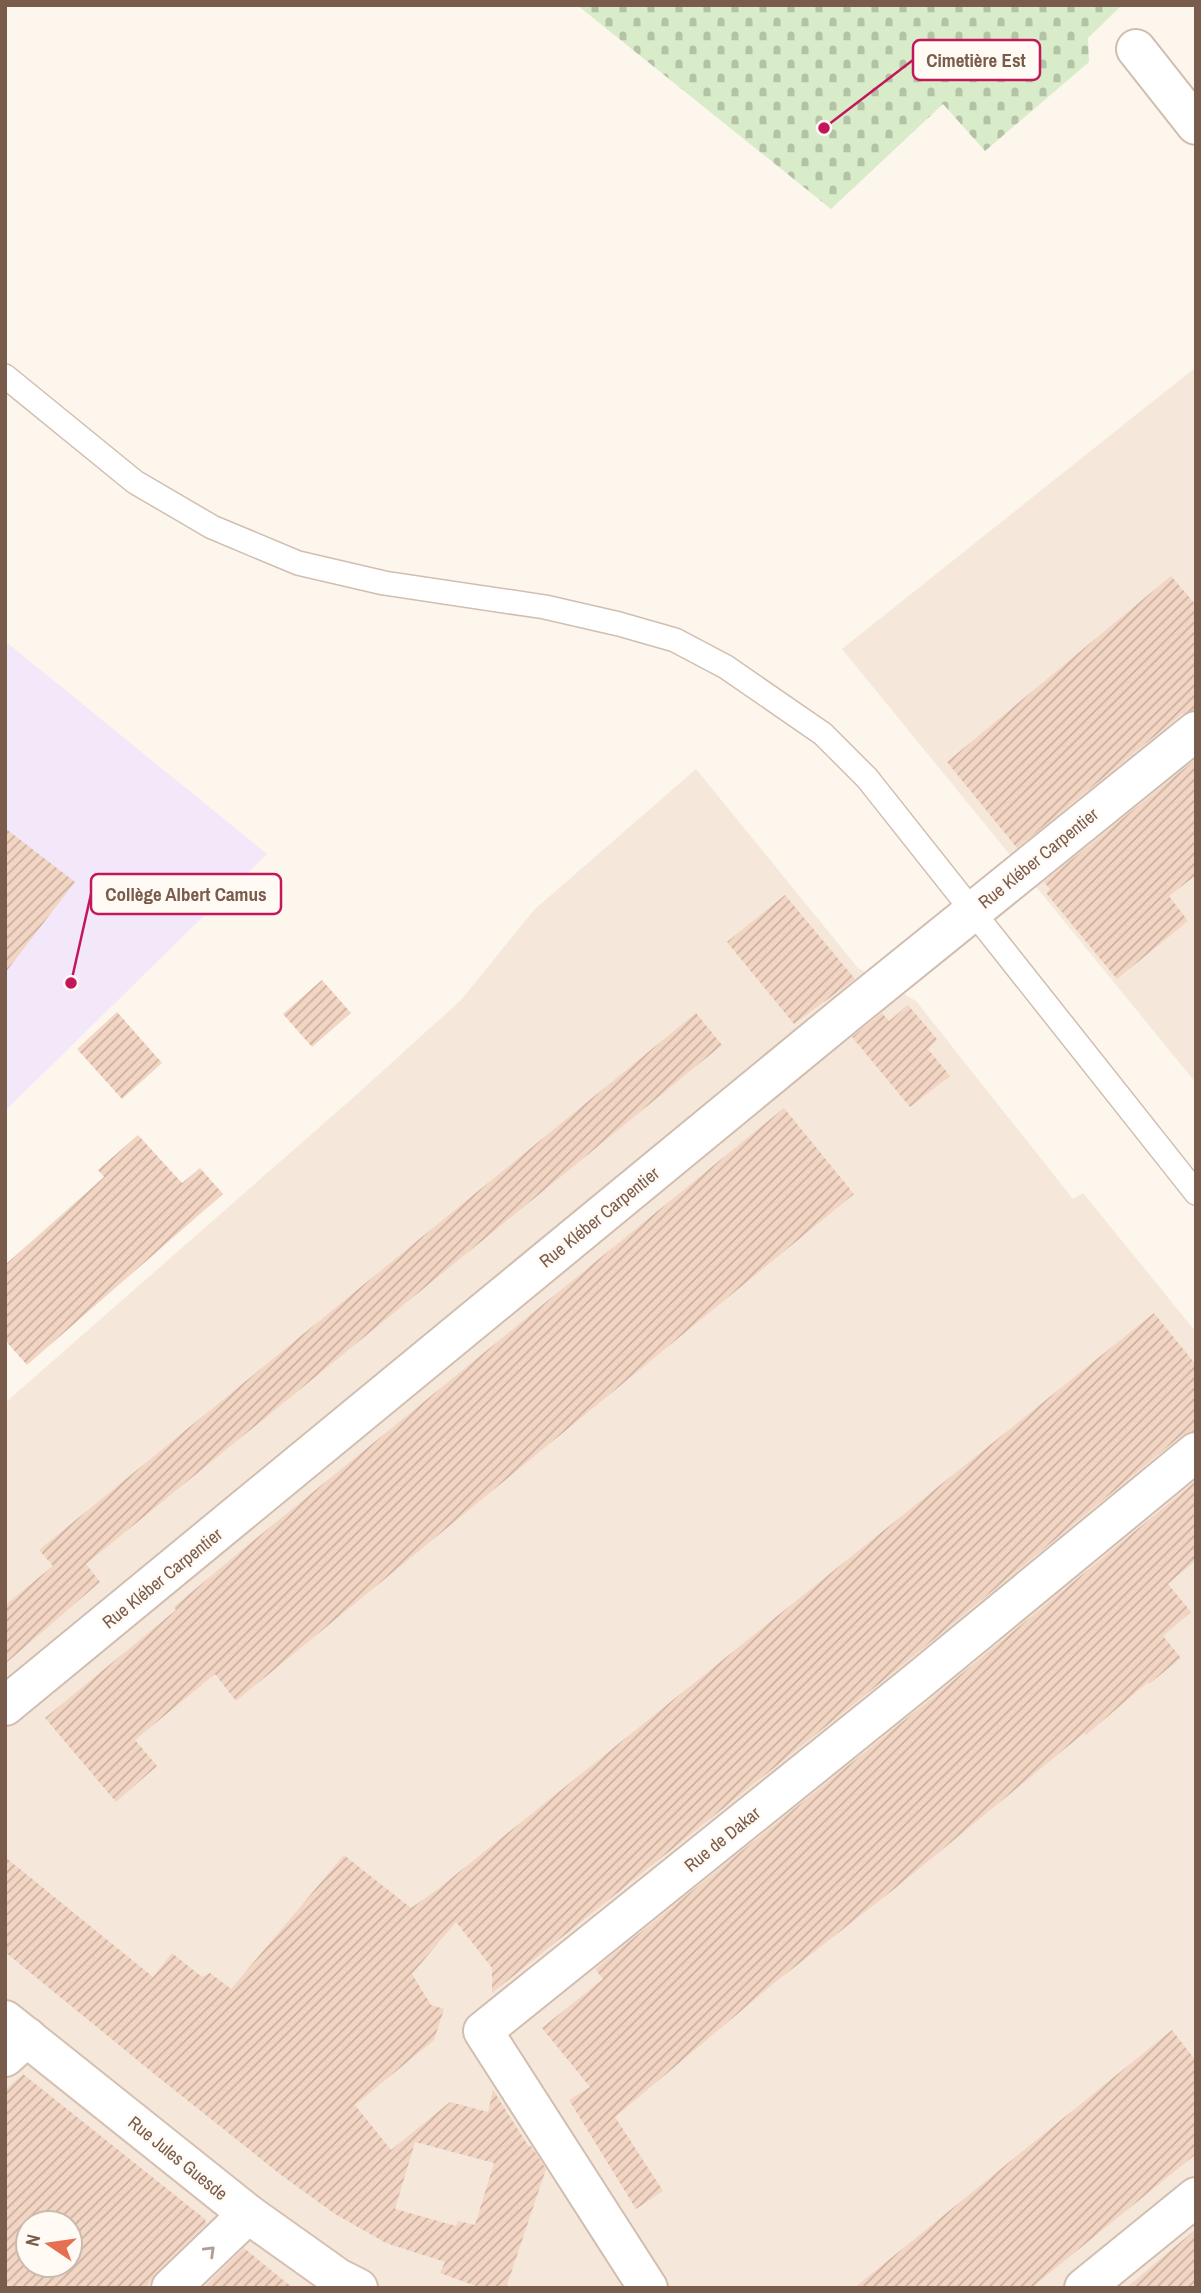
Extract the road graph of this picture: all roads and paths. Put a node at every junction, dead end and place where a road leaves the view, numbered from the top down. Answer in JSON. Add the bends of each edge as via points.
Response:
{"nodes":[{"id":1,"x":1136,"y":48,"type":"dead end"},
{"id":2,"x":1196,"y":125,"type":"edge"},
{"id":3,"x":5,"y":376,"type":"edge"},
{"id":4,"x":1196,"y":731,"type":"edge"},
{"id":5,"x":972,"y":911,"type":"junction"},
{"id":6,"x":1196,"y":1193,"type":"edge"},
{"id":7,"x":1196,"y":1452,"type":"edge"},
{"id":8,"x":5,"y":1706,"type":"edge"},
{"id":9,"x":12,"y":2038,"type":"edge"},
{"id":10,"x":1196,"y":2197,"type":"edge"},
{"id":11,"x":248,"y":2214,"type":"junction"},
{"id":12,"x":172,"y":2288,"type":"edge"},
{"id":13,"x":358,"y":2288,"type":"edge"},
{"id":14,"x":648,"y":2288,"type":"edge"},
{"id":15,"x":1084,"y":2288,"type":"edge"}],
"edges":[{"from":1,"to":2,"type":"street"},
{"from":3,"to":5,"type":"lane","via":[[135,482],[212,527],[298,563],[384,583],[545,607],[619,624],[675,640],[726,667],[831,742],[867,778]]},
{"from":4,"to":5,"type":"street","name":"Rue Kléber Carpentier"},
{"from":5,"to":6,"type":"lane"},
{"from":5,"to":8,"type":"street","name":"Rue Kléber Carpentier"},
{"from":7,"to":14,"type":"street","name":"Rue de Dakar","via":[[483,2031]]},
{"from":9,"to":11,"type":"street","name":"Rue Jules Guesde"},
{"from":10,"to":15,"type":"street"},
{"from":12,"to":11,"type":"street","one_way":true},
{"from":11,"to":13,"type":"street","name":"Rue Jules Guesde"}]}
